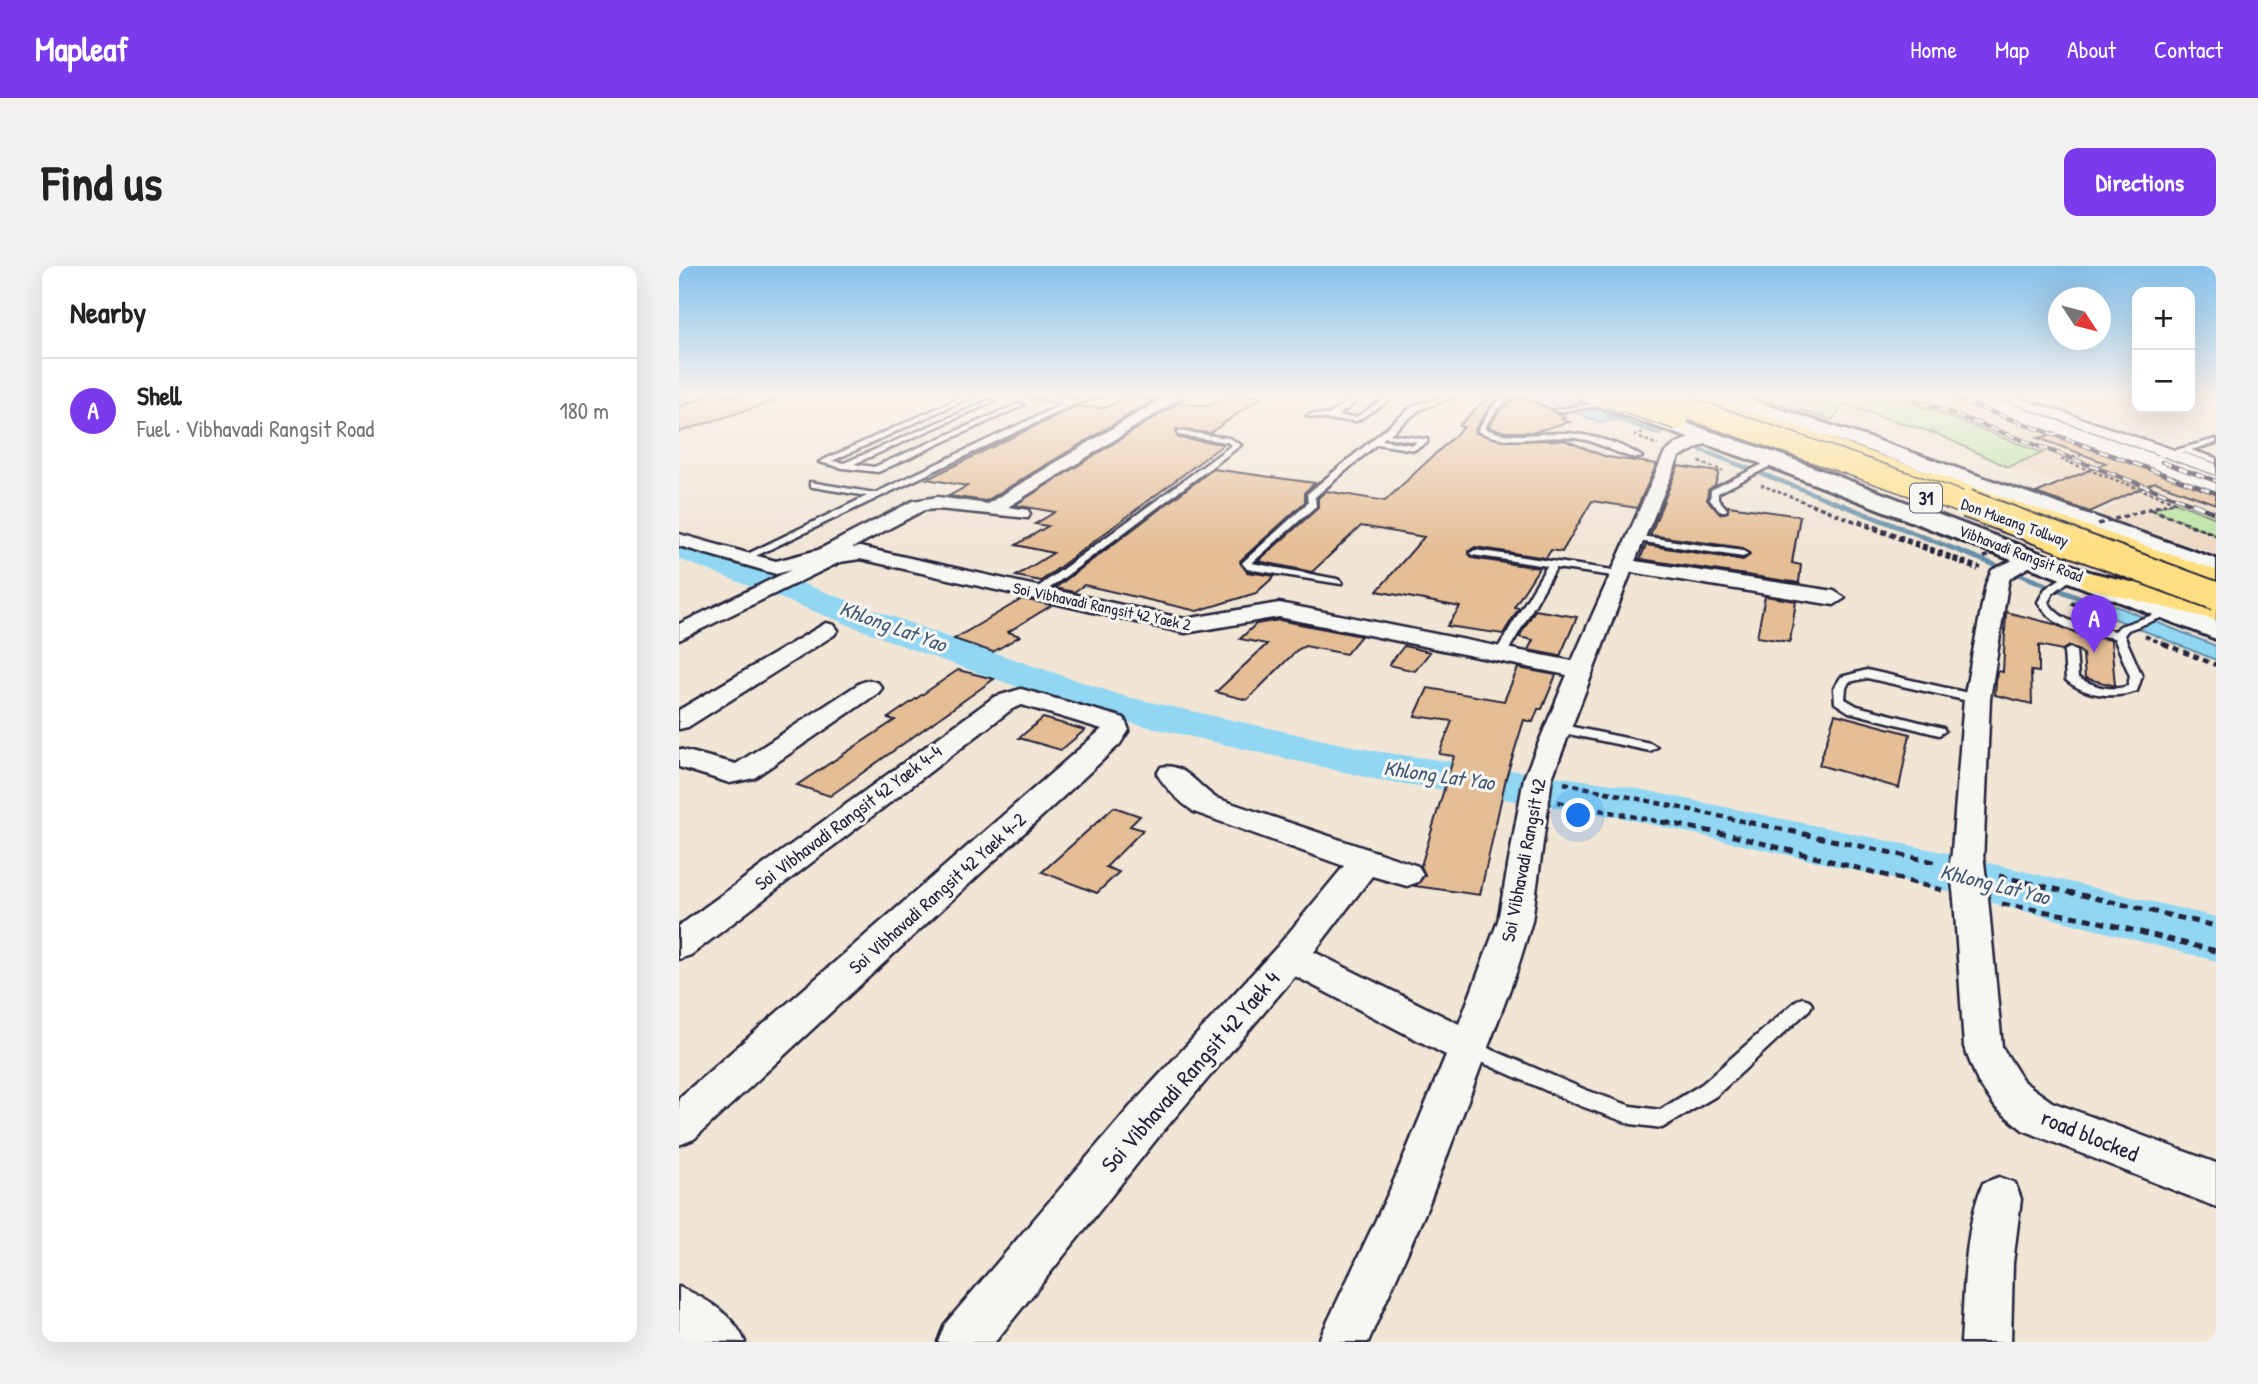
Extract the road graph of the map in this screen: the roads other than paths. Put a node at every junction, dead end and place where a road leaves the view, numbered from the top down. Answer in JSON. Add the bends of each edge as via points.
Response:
{"nodes":[{"id":1,"x":856,"y":446,"type":"edge"},
{"id":2,"x":889,"y":446,"type":"edge"},
{"id":3,"x":928,"y":446,"type":"edge"},
{"id":4,"x":979,"y":446,"type":"edge"},
{"id":5,"x":1094,"y":446,"type":"edge"},
{"id":6,"x":1235,"y":446,"type":"edge"},
{"id":7,"x":1371,"y":446,"type":"edge"},
{"id":8,"x":1607,"y":446,"type":"edge"},
{"id":9,"x":1686,"y":446,"type":"joint"},
{"id":10,"x":1752,"y":446,"type":"edge"},
{"id":11,"x":1752,"y":446,"type":"edge"},
{"id":12,"x":1763,"y":446,"type":"edge"},
{"id":13,"x":1826,"y":446,"type":"edge"},
{"id":14,"x":1831,"y":446,"type":"edge"},
{"id":15,"x":1876,"y":446,"type":"edge"},
{"id":16,"x":2112,"y":446,"type":"edge"},
{"id":17,"x":2159,"y":446,"type":"edge"},
{"id":18,"x":2201,"y":446,"type":"edge"},
{"id":19,"x":2174,"y":451,"type":"junction"},
{"id":20,"x":1638,"y":457,"type":"dead end"},
{"id":21,"x":2146,"y":458,"type":"junction"},
{"id":22,"x":2216,"y":461,"type":"edge"},
{"id":23,"x":842,"y":467,"type":"junction"},
{"id":24,"x":2216,"y":470,"type":"edge"},
{"id":25,"x":1754,"y":471,"type":"junction"},
{"id":26,"x":813,"y":484,"type":"dead end"},
{"id":27,"x":2216,"y":484,"type":"edge"},
{"id":28,"x":875,"y":495,"type":"junction"},
{"id":29,"x":1723,"y":509,"type":"dead end"},
{"id":30,"x":989,"y":510,"type":"junction"},
{"id":31,"x":1021,"y":514,"type":"dead end"},
{"id":32,"x":1634,"y":538,"type":"junction"},
{"id":33,"x":679,"y":540,"type":"edge"},
{"id":34,"x":1475,"y":553,"type":"dead end"},
{"id":35,"x":1743,"y":554,"type":"dead end"},
{"id":36,"x":742,"y":559,"type":"junction"},
{"id":37,"x":2012,"y":560,"type":"junction"},
{"id":38,"x":1552,"y":565,"type":"junction"},
{"id":39,"x":2216,"y":568,"type":"edge"},
{"id":40,"x":1622,"y":569,"type":"junction"},
{"id":41,"x":2216,"y":581,"type":"edge"},
{"id":42,"x":1337,"y":583,"type":"dead end"},
{"id":43,"x":2064,"y":585,"type":"junction"},
{"id":44,"x":1038,"y":592,"type":"junction"},
{"id":45,"x":2216,"y":596,"type":"edge"},
{"id":46,"x":1834,"y":598,"type":"dead end"},
{"id":47,"x":2216,"y":608,"type":"edge"},
{"id":48,"x":2162,"y":615,"type":"junction"},
{"id":49,"x":2125,"y":629,"type":"junction"},
{"id":50,"x":825,"y":630,"type":"dead end"},
{"id":51,"x":2216,"y":630,"type":"edge"},
{"id":52,"x":679,"y":633,"type":"edge"},
{"id":53,"x":2070,"y":651,"type":"dead end"},
{"id":54,"x":1501,"y":653,"type":"junction"},
{"id":55,"x":1579,"y":670,"type":"junction"},
{"id":56,"x":869,"y":688,"type":"dead end"},
{"id":57,"x":1021,"y":697,"type":"joint"},
{"id":58,"x":1977,"y":699,"type":"junction"},
{"id":59,"x":679,"y":720,"type":"edge"},
{"id":60,"x":1558,"y":729,"type":"junction"},
{"id":61,"x":1939,"y":731,"type":"dead end"},
{"id":62,"x":1650,"y":747,"type":"dead end"},
{"id":63,"x":679,"y":758,"type":"edge"},
{"id":64,"x":1171,"y":774,"type":"dead end"},
{"id":65,"x":1365,"y":862,"type":"junction"},
{"id":66,"x":1407,"y":874,"type":"dead end"},
{"id":67,"x":679,"y":945,"type":"edge"},
{"id":68,"x":1290,"y":957,"type":"junction"},
{"id":69,"x":1803,"y":1005,"type":"dead end"},
{"id":70,"x":1469,"y":1048,"type":"junction"},
{"id":71,"x":679,"y":1125,"type":"edge"},
{"id":72,"x":2216,"y":1185,"type":"edge"},
{"id":73,"x":1999,"y":1199,"type":"dead end"},
{"id":74,"x":679,"y":1311,"type":"edge"},
{"id":75,"x":720,"y":1342,"type":"edge"},
{"id":76,"x":963,"y":1342,"type":"edge"},
{"id":77,"x":1343,"y":1342,"type":"edge"},
{"id":78,"x":1986,"y":1342,"type":"edge"}],
"edges":[{"from":1,"to":23,"type":"lane","via":[[822,461]]},
{"from":2,"to":23,"type":"lane"},
{"from":3,"to":23,"type":"lane","via":[[875,470]]},
{"from":4,"to":28,"type":"lane"},
{"from":5,"to":30,"type":"street"},
{"from":6,"to":44,"type":"lane"},
{"from":7,"to":42,"type":"lane","via":[[1310,496],[1314,504],[1247,563]]},
{"from":8,"to":20,"type":"lane"},
{"from":9,"to":25,"type":"main road","name":"Vibhavadi Rangsit Road","number":"31"},
{"from":9,"to":32,"type":"street","name":"Soi Vibhavadi Rangsit 42"},
{"from":10,"to":37,"type":"highway","bridge":true,"via":[[1855,479]]},
{"from":11,"to":47,"type":"highway","name":"Vibhavadi Rangsit Road","number":"31","via":[[2031,535]]},
{"from":12,"to":37,"type":"highway","name":"Don Mueang Tollway","number":"31","bridge":true},
{"from":13,"to":41,"type":"highway","name":"Don Mueang Tollway","number":"31"},
{"from":14,"to":41,"type":"highway","number":"31"},
{"from":15,"to":39,"type":"main road","number":"31"},
{"from":16,"to":21,"type":"main road"},
{"from":17,"to":19,"type":"street"},
{"from":18,"to":19,"type":"lane"},
{"from":19,"to":21,"type":"lane"},
{"from":19,"to":22,"type":"lane"},
{"from":19,"to":24,"type":"street"},
{"from":21,"to":27,"type":"main road"},
{"from":25,"to":29,"type":"lane","via":[[1714,492],[1714,500]]},
{"from":25,"to":37,"type":"main road","name":"Vibhavadi Rangsit Road","number":"31"},
{"from":26,"to":28,"type":"lane"},
{"from":28,"to":36,"type":"lane"},
{"from":30,"to":31,"type":"street"},
{"from":30,"to":36,"type":"street","via":[[920,505],[804,563],[776,568]]},
{"from":32,"to":35,"type":"lane"},
{"from":32,"to":40,"type":"street","name":"Soi Vibhavadi Rangsit 42"},
{"from":33,"to":36,"type":"street"},
{"from":34,"to":38,"type":"lane"},
{"from":37,"to":43,"type":"main road","name":"Vibhavadi Rangsit Road","number":"31"},
{"from":37,"to":45,"type":"highway","name":"Don Mueang Tollway","number":"31","bridge":true},
{"from":37,"to":58,"type":"street","name":"road blocked"},
{"from":38,"to":40,"type":"lane"},
{"from":38,"to":54,"type":"lane"},
{"from":40,"to":46,"type":"street"},
{"from":40,"to":55,"type":"street","name":"Soi Vibhavadi Rangsit 42"},
{"from":43,"to":47,"type":"highway"},
{"from":43,"to":48,"type":"main road","name":"Vibhavadi Rangsit Road","number":"31"},
{"from":43,"to":49,"type":"lane","via":[[2043,602],[2050,614],[2068,625]]},
{"from":44,"to":52,"type":"street","name":"Soi Vibhavadi Rangsit 42 Yaek 2","via":[[860,553],[835,557]]},
{"from":44,"to":54,"type":"street","name":"Soi Vibhavadi Rangsit 42 Yaek 2","via":[[1185,626],[1214,625],[1279,610]]},
{"from":48,"to":49,"type":"lane"},
{"from":48,"to":51,"type":"main road","name":"Vibhavadi Rangsit Road","number":"31"},
{"from":49,"to":53,"type":"lane","via":[[2136,676],[2133,688],[2120,694],[2090,689],[2072,680]]},
{"from":50,"to":59,"type":"street"},
{"from":54,"to":55,"type":"street","name":"Soi Vibhavadi Rangsit 42 Yaek 2"},
{"from":55,"to":60,"type":"street","name":"Soi Vibhavadi Rangsit 42"},
{"from":56,"to":63,"type":"street","via":[[744,772],[730,774]]},
{"from":57,"to":67,"type":"street","name":"Soi Vibhavadi Rangsit 42 Yaek 4-4","via":[[992,710]]},
{"from":57,"to":71,"type":"street","name":"Soi Vibhavadi Rangsit 42 Yaek 4-2","via":[[1107,720],[1116,730]]},
{"from":58,"to":61,"type":"lane","via":[[1867,674],[1845,680],[1840,688],[1839,701],[1853,709]]},
{"from":58,"to":72,"type":"street","name":"road blocked","via":[[1969,890],[1983,1047],[1992,1070],[2010,1095],[2038,1116]]},
{"from":60,"to":62,"type":"lane"},
{"from":60,"to":70,"type":"street","name":"Soi Vibhavadi Rangsit 42","via":[[1535,787],[1515,921]]},
{"from":64,"to":65,"type":"street","via":[[1205,805]]},
{"from":65,"to":66,"type":"street"},
{"from":65,"to":68,"type":"street"},
{"from":68,"to":70,"type":"street","name":"Soi Vibhavadi Rangsit 42 Yaek 4"},
{"from":68,"to":76,"type":"street","name":"Soi Vibhavadi Rangsit 42 Yaek 4","via":[[1144,1122]]},
{"from":69,"to":70,"type":"lane","via":[[1709,1090],[1662,1119],[1631,1115],[1581,1097]]},
{"from":70,"to":77,"type":"street","name":"Soi Vibhavadi Rangsit 42","via":[[1406,1206]]},
{"from":73,"to":78,"type":"street"},
{"from":74,"to":75,"type":"street"}]}
